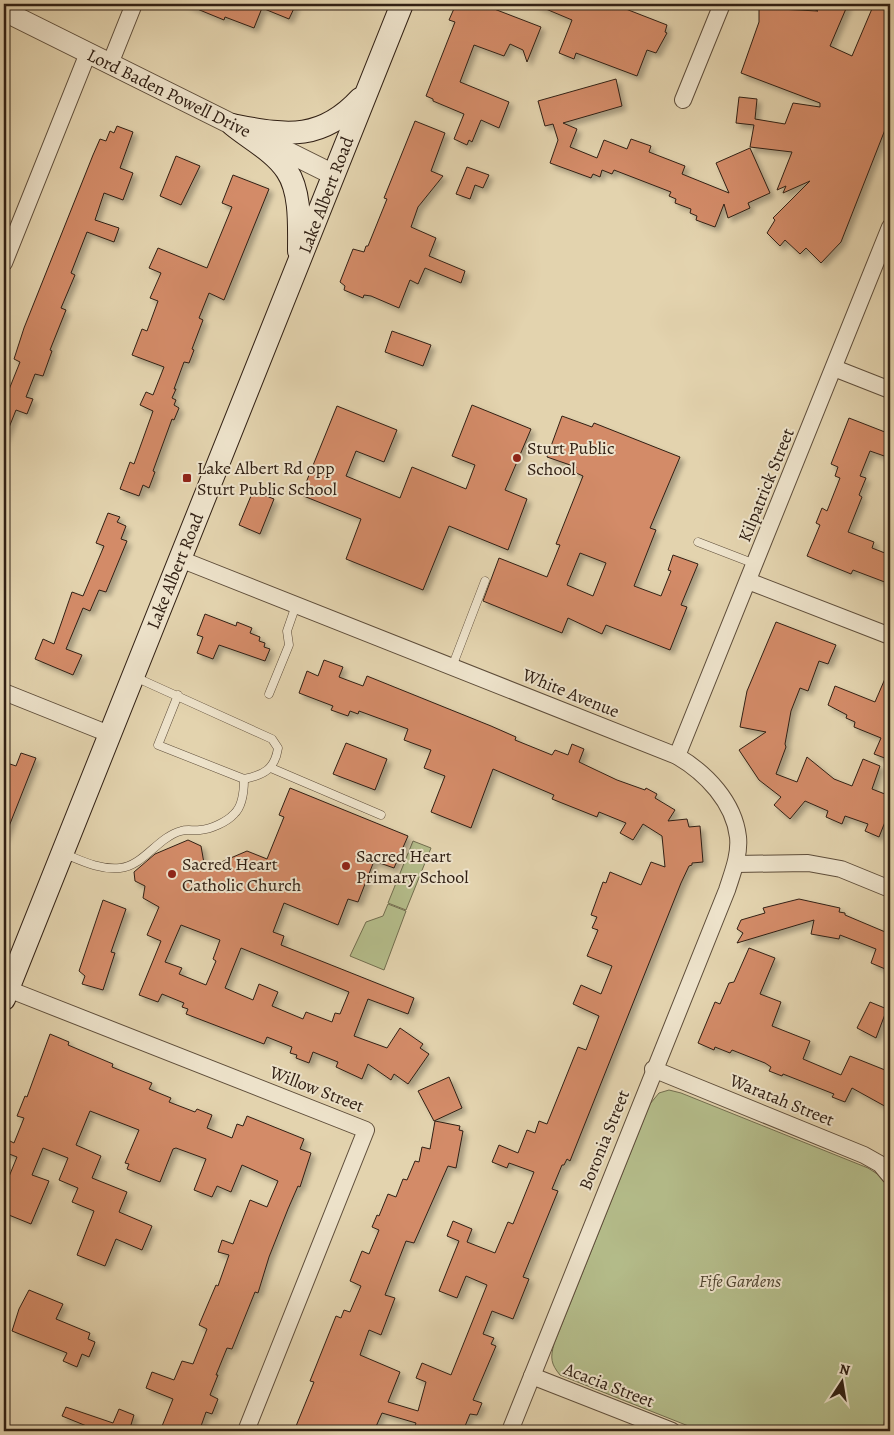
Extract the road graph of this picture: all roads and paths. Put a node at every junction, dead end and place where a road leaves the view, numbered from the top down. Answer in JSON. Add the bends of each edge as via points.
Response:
{"nodes":[{"id":1,"x":134,"y":4,"type":"edge"},
{"id":2,"x":402,"y":4,"type":"edge"},
{"id":3,"x":722,"y":4,"type":"edge"},
{"id":4,"x":4,"y":11,"type":"edge"},
{"id":5,"x":88,"y":53,"type":"junction"},
{"id":6,"x":110,"y":64,"type":"junction"},
{"id":7,"x":365,"y":94,"type":"junction"},
{"id":8,"x":683,"y":100,"type":"dead end"},
{"id":9,"x":233,"y":125,"type":"junction"},
{"id":10,"x":334,"y":175,"type":"junction"},
{"id":11,"x":890,"y":228,"type":"edge"},
{"id":12,"x":4,"y":263,"type":"edge"},
{"id":13,"x":299,"y":265,"type":"junction"},
{"id":14,"x":834,"y":368,"type":"junction"},
{"id":15,"x":890,"y":390,"type":"edge"},
{"id":16,"x":698,"y":542,"type":"dead end"},
{"id":17,"x":180,"y":558,"type":"junction"},
{"id":18,"x":755,"y":564,"type":"junction"},
{"id":19,"x":485,"y":581,"type":"dead end"},
{"id":20,"x":748,"y":581,"type":"junction"},
{"id":21,"x":296,"y":604,"type":"junction"},
{"id":22,"x":890,"y":636,"type":"edge"},
{"id":23,"x":452,"y":667,"type":"junction"},
{"id":24,"x":133,"y":676,"type":"junction"},
{"id":25,"x":4,"y":692,"type":"edge"},
{"id":26,"x":269,"y":694,"type":"dead end"},
{"id":27,"x":178,"y":696,"type":"junction"},
{"id":28,"x":110,"y":734,"type":"junction"},
{"id":29,"x":677,"y":756,"type":"junction"},
{"id":30,"x":271,"y":768,"type":"junction"},
{"id":31,"x":244,"y":779,"type":"junction"},
{"id":32,"x":381,"y":814,"type":"dead end"},
{"id":33,"x":62,"y":853,"type":"junction"},
{"id":34,"x":736,"y":864,"type":"junction"},
{"id":35,"x":890,"y":889,"type":"edge"},
{"id":36,"x":6,"y":994,"type":"edge"},
{"id":37,"x":653,"y":1069,"type":"junction"},
{"id":38,"x":890,"y":1176,"type":"edge"},
{"id":39,"x":532,"y":1376,"type":"junction"},
{"id":40,"x":246,"y":1431,"type":"edge"},
{"id":41,"x":510,"y":1431,"type":"edge"},
{"id":42,"x":672,"y":1431,"type":"edge"}],
"edges":[{"from":1,"to":6,"type":"street"},
{"from":2,"to":7,"type":"main road","name":"Lake Albert Road"},
{"from":3,"to":8,"type":"street"},
{"from":4,"to":5,"type":"street","name":"Lord Baden Powell Drive"},
{"from":5,"to":6,"type":"street","name":"Lord Baden Powell Drive"},
{"from":5,"to":12,"type":"street"},
{"from":6,"to":9,"type":"street","name":"Lord Baden Powell Drive"},
{"from":7,"to":9,"type":"main road","via":[[332,123],[309,132],[282,133]]},
{"from":7,"to":10,"type":"main road","name":"Lake Albert Road"},
{"from":9,"to":10,"type":"street","name":"Lord Baden Powell Drive"},
{"from":9,"to":13,"type":"main road","via":[[287,171],[298,207]]},
{"from":10,"to":13,"type":"main road","name":"Lake Albert Road"},
{"from":11,"to":14,"type":"street","name":"Kilpatrick Street"},
{"from":13,"to":17,"type":"main road","name":"Lake Albert Road"},
{"from":14,"to":15,"type":"street"},
{"from":14,"to":18,"type":"street","name":"Kilpatrick Street"},
{"from":16,"to":18,"type":"lane"},
{"from":17,"to":21,"type":"street","name":"White Avenue"},
{"from":17,"to":24,"type":"main road","name":"Lake Albert Road"},
{"from":18,"to":20,"type":"street","name":"Kilpatrick Street"},
{"from":19,"to":23,"type":"lane"},
{"from":20,"to":22,"type":"street"},
{"from":20,"to":29,"type":"street","name":"Kilpatrick Street"},
{"from":21,"to":23,"type":"street","name":"White Avenue"},
{"from":21,"to":26,"type":"lane","via":[[287,631],[289,645]]},
{"from":23,"to":29,"type":"street","name":"White Avenue"},
{"from":24,"to":27,"type":"lane"},
{"from":24,"to":28,"type":"main road","name":"Lake Albert Road"},
{"from":25,"to":28,"type":"street"},
{"from":27,"to":30,"type":"lane","via":[[272,739],[278,748]]},
{"from":27,"to":31,"type":"lane","via":[[158,745]]},
{"from":28,"to":33,"type":"main road","name":"Lake Albert Road"},
{"from":29,"to":34,"type":"street","name":"White Avenue","via":[[695,766],[708,779],[733,817],[738,838]]},
{"from":30,"to":31,"type":"lane","via":[[258,776]]},
{"from":30,"to":32,"type":"lane"},
{"from":31,"to":33,"type":"lane","via":[[244,795],[236,813],[224,822],[202,830],[182,831],[122,868],[96,866]]},
{"from":33,"to":36,"type":"main road","name":"Lake Albert Road"},
{"from":34,"to":35,"type":"street","via":[[808,863],[841,869]]},
{"from":34,"to":37,"type":"street","name":"Boronia Street"},
{"from":36,"to":40,"type":"street","name":"Willow Street","via":[[366,1130]]},
{"from":37,"to":38,"type":"street","name":"Waratah Street","via":[[864,1155],[880,1164]]},
{"from":37,"to":39,"type":"street","name":"Boronia Street"},
{"from":39,"to":41,"type":"street","name":"Boronia Street"},
{"from":39,"to":42,"type":"street","name":"Acacia Street"}]}
